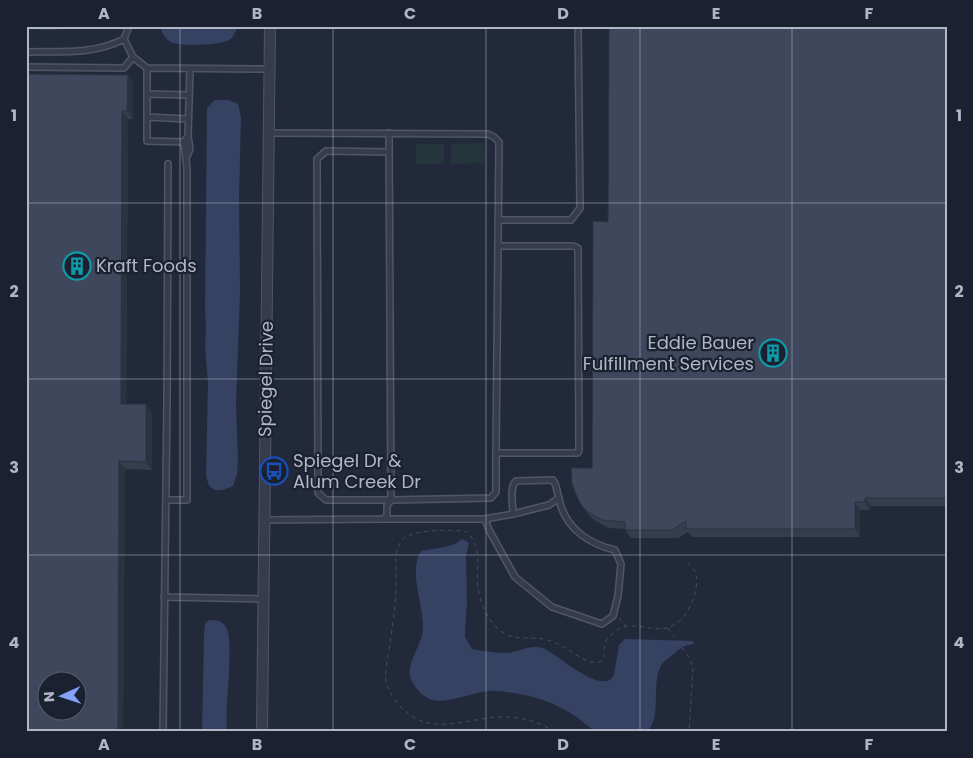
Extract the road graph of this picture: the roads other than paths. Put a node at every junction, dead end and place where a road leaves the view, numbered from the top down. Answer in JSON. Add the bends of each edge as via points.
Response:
{"nodes":[{"id":1,"x":129,"y":26,"type":"edge"},
{"id":2,"x":270,"y":26,"type":"edge"},
{"id":3,"x":578,"y":26,"type":"edge"},
{"id":4,"x":124,"y":39,"type":"junction"},
{"id":5,"x":26,"y":52,"type":"edge"},
{"id":6,"x":132,"y":58,"type":"junction"},
{"id":7,"x":26,"y":67,"type":"edge"},
{"id":8,"x":147,"y":68,"type":"junction"},
{"id":9,"x":190,"y":68,"type":"junction"},
{"id":10,"x":270,"y":69,"type":"junction"},
{"id":11,"x":147,"y":94,"type":"junction"},
{"id":12,"x":189,"y":94,"type":"junction"},
{"id":13,"x":147,"y":118,"type":"junction"},
{"id":14,"x":188,"y":119,"type":"junction"},
{"id":15,"x":270,"y":133,"type":"junction"},
{"id":16,"x":389,"y":133,"type":"junction"},
{"id":17,"x":188,"y":136,"type":"junction"},
{"id":18,"x":184,"y":142,"type":"junction"},
{"id":19,"x":389,"y":152,"type":"junction"},
{"id":20,"x":187,"y":156,"type":"junction"},
{"id":21,"x":168,"y":164,"type":"dead end"},
{"id":22,"x":498,"y":220,"type":"junction"},
{"id":23,"x":498,"y":246,"type":"junction"},
{"id":24,"x":496,"y":453,"type":"junction"},
{"id":25,"x":559,"y":498,"type":"junction"},
{"id":26,"x":166,"y":500,"type":"junction"},
{"id":27,"x":391,"y":500,"type":"junction"},
{"id":28,"x":513,"y":514,"type":"junction"},
{"id":29,"x":263,"y":520,"type":"junction"},
{"id":30,"x":383,"y":520,"type":"junction"},
{"id":31,"x":485,"y":520,"type":"junction"},
{"id":32,"x":164,"y":597,"type":"junction"},
{"id":33,"x":262,"y":599,"type":"junction"},
{"id":34,"x":163,"y":732,"type":"edge"},
{"id":35,"x":262,"y":732,"type":"edge"}],
"edges":[{"from":1,"to":4,"type":"lane"},
{"from":2,"to":10,"type":"street","name":"Spiegel Drive"},
{"from":3,"to":22,"type":"lane","via":[[580,208],[571,220]]},
{"from":4,"to":5,"type":"lane","via":[[86,51]]},
{"from":4,"to":6,"type":"lane"},
{"from":6,"to":7,"type":"lane","via":[[124,68]]},
{"from":6,"to":8,"type":"lane"},
{"from":8,"to":9,"type":"lane"},
{"from":8,"to":11,"type":"lane"},
{"from":9,"to":10,"type":"lane"},
{"from":9,"to":12,"type":"lane"},
{"from":10,"to":15,"type":"street","name":"Spiegel Drive"},
{"from":11,"to":12,"type":"lane"},
{"from":11,"to":13,"type":"lane"},
{"from":12,"to":14,"type":"lane"},
{"from":13,"to":14,"type":"lane"},
{"from":13,"to":18,"type":"lane","via":[[147,141]]},
{"from":14,"to":17,"type":"lane"},
{"from":15,"to":16,"type":"lane"},
{"from":15,"to":29,"type":"street","name":"Spiegel Drive"},
{"from":16,"to":19,"type":"lane"},
{"from":16,"to":22,"type":"lane","via":[[488,134],[494,137],[499,142]]},
{"from":17,"to":18,"type":"lane"},
{"from":17,"to":20,"type":"lane","via":[[190,149]]},
{"from":18,"to":20,"type":"lane"},
{"from":19,"to":27,"type":"lane"},
{"from":19,"to":27,"type":"lane","via":[[326,151],[317,159],[318,494],[326,500]]},
{"from":20,"to":26,"type":"lane","via":[[186,500]]},
{"from":21,"to":26,"type":"lane"},
{"from":22,"to":23,"type":"lane"},
{"from":23,"to":24,"type":"lane"},
{"from":23,"to":24,"type":"lane","via":[[578,248],[579,450],[578,453]]},
{"from":24,"to":27,"type":"lane","via":[[496,492],[491,498]]},
{"from":25,"to":28,"type":"lane","via":[[549,505]]},
{"from":25,"to":28,"type":"lane","via":[[553,480],[516,481],[512,488]]},
{"from":25,"to":31,"type":"lane","via":[[564,516],[578,532],[597,546],[615,550],[621,564],[614,615],[602,624],[552,607],[516,577]]},
{"from":26,"to":32,"type":"lane"},
{"from":27,"to":30,"type":"lane"},
{"from":28,"to":31,"type":"lane"},
{"from":29,"to":30,"type":"lane"},
{"from":29,"to":33,"type":"street","name":"Spiegel Drive"},
{"from":30,"to":31,"type":"lane"},
{"from":32,"to":33,"type":"lane"},
{"from":32,"to":34,"type":"lane"},
{"from":33,"to":35,"type":"street","name":"Spiegel Drive"}]}
